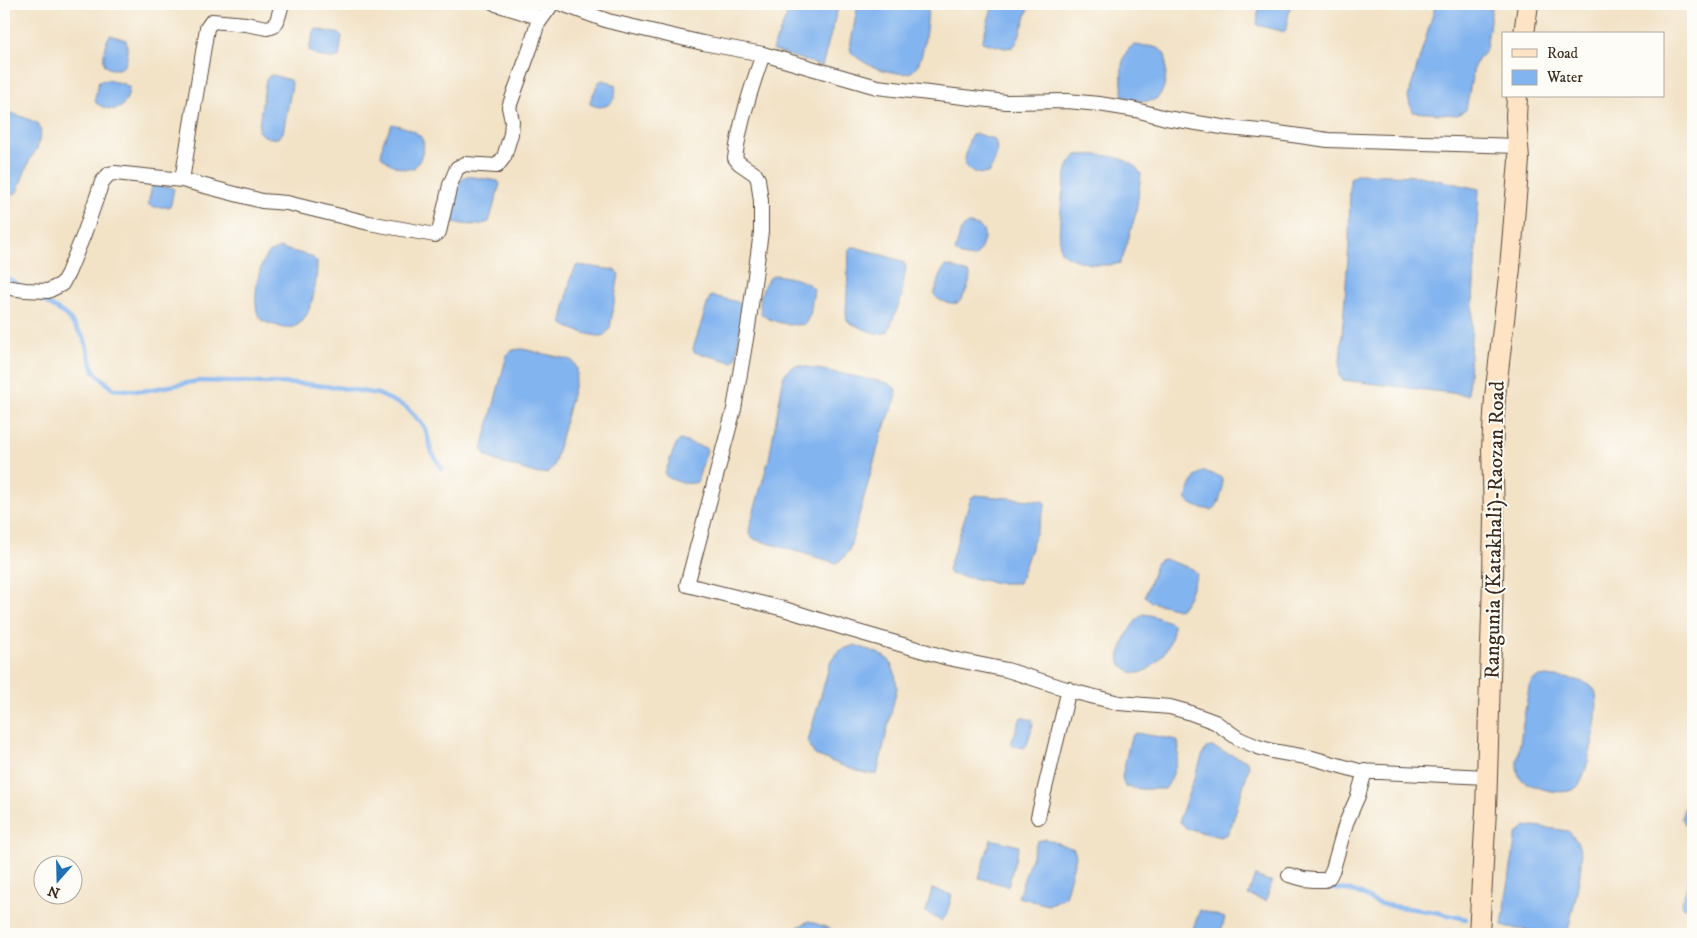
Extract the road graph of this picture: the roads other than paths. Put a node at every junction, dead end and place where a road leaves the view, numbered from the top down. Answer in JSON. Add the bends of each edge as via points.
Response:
{"nodes":[{"id":1,"x":282,"y":4,"type":"edge"},
{"id":2,"x":496,"y":4,"type":"edge"},
{"id":3,"x":552,"y":4,"type":"edge"},
{"id":4,"x":562,"y":4,"type":"edge"},
{"id":5,"x":1528,"y":4,"type":"edge"},
{"id":6,"x":542,"y":18,"type":"junction"},
{"id":7,"x":1524,"y":32,"type":"edge"},
{"id":8,"x":763,"y":54,"type":"junction"},
{"id":9,"x":1517,"y":98,"type":"edge"},
{"id":10,"x":1518,"y":146,"type":"junction"},
{"id":11,"x":182,"y":180,"type":"junction"},
{"id":12,"x":4,"y":287,"type":"edge"},
{"id":13,"x":1069,"y":690,"type":"junction"},
{"id":14,"x":1365,"y":771,"type":"junction"},
{"id":15,"x":1487,"y":777,"type":"junction"},
{"id":16,"x":1038,"y":817,"type":"dead end"},
{"id":17,"x":1289,"y":875,"type":"dead end"},
{"id":18,"x":1479,"y":934,"type":"edge"}],
"edges":[{"from":1,"to":11,"type":"street","via":[[274,26],[267,28],[212,21],[207,28]]},
{"from":2,"to":6,"type":"street"},
{"from":3,"to":6,"type":"street"},
{"from":4,"to":8,"type":"street","via":[[608,21]]},
{"from":5,"to":7,"type":"main road"},
{"from":6,"to":11,"type":"street","via":[[509,107],[511,134],[504,157],[497,166],[465,164],[457,168],[435,235],[287,203],[262,201]]},
{"from":8,"to":10,"type":"street","via":[[887,88],[1006,102],[1099,104],[1228,128],[1328,140]]},
{"from":8,"to":13,"type":"street","via":[[749,92],[736,158],[758,179],[762,232],[756,276],[734,409],[687,585],[784,609],[921,650],[1006,670]]},
{"from":9,"to":10,"type":"main road","name":"Rangunia (Katakhali)-Raozan Road"},
{"from":10,"to":15,"type":"main road","name":"Rangunia (Katakhali)-Raozan Road","via":[[1511,258],[1496,377],[1492,449],[1493,580]]},
{"from":11,"to":12,"type":"street","via":[[109,174],[102,182],[62,284],[48,291]]},
{"from":13,"to":14,"type":"street","via":[[1118,703],[1170,707],[1214,722],[1258,747]]},
{"from":13,"to":16,"type":"street"},
{"from":14,"to":15,"type":"street"},
{"from":14,"to":17,"type":"street","via":[[1329,877],[1314,880]]},
{"from":15,"to":18,"type":"main road","name":"Rangunia (Katakhali)-Raozan Road"}]}
